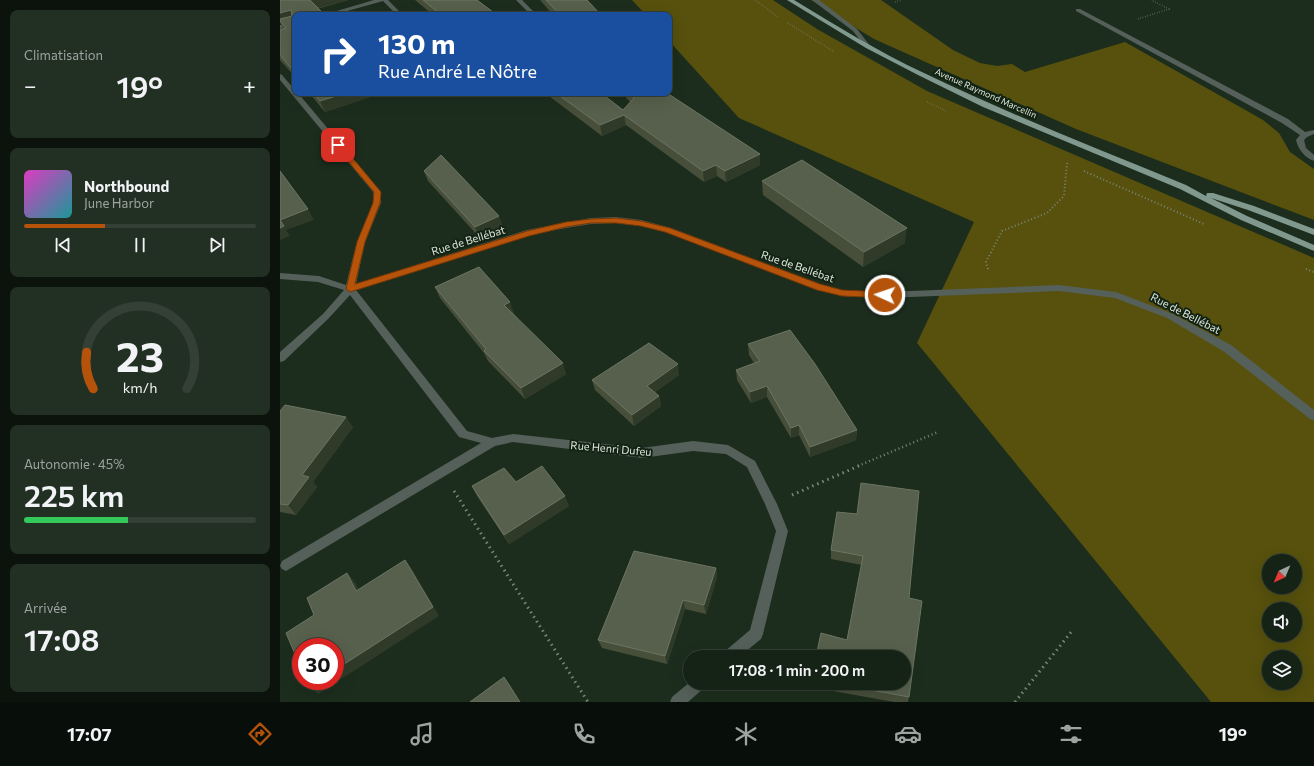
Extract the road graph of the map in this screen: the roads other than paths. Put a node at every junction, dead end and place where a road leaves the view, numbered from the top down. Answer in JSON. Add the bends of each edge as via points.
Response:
{"nodes":[{"id":1,"x":381,"y":0,"type":"edge"},
{"id":2,"x":385,"y":0,"type":"edge"},
{"id":3,"x":519,"y":0,"type":"edge"},
{"id":4,"x":790,"y":0,"type":"edge"},
{"id":5,"x":815,"y":0,"type":"edge"},
{"id":6,"x":1078,"y":10,"type":"dead end"},
{"id":7,"x":337,"y":12,"type":"edge"},
{"id":8,"x":397,"y":12,"type":"edge"},
{"id":9,"x":531,"y":12,"type":"edge"},
{"id":10,"x":292,"y":24,"type":"edge"},
{"id":11,"x":280,"y":27,"type":"edge"},
{"id":12,"x":868,"y":47,"type":"junction"},
{"id":13,"x":280,"y":76,"type":"edge"},
{"id":14,"x":292,"y":90,"type":"edge"},
{"id":15,"x":297,"y":96,"type":"edge"},
{"id":16,"x":1314,"y":132,"type":"edge"},
{"id":17,"x":1304,"y":135,"type":"junction"},
{"id":18,"x":1314,"y":159,"type":"edge"},
{"id":19,"x":1183,"y":187,"type":"junction"},
{"id":20,"x":1314,"y":232,"type":"edge"},
{"id":21,"x":1314,"y":248,"type":"edge"},
{"id":22,"x":280,"y":276,"type":"edge"},
{"id":23,"x":350,"y":289,"type":"junction"},
{"id":24,"x":280,"y":358,"type":"edge"},
{"id":25,"x":1314,"y":416,"type":"edge"},
{"id":26,"x":492,"y":442,"type":"junction"},
{"id":27,"x":286,"y":565,"type":"dead end"},
{"id":28,"x":737,"y":650,"type":"edge"},
{"id":29,"x":691,"y":690,"type":"edge"},
{"id":30,"x":677,"y":702,"type":"edge"}],
"edges":[{"from":1,"to":7,"type":"street"},
{"from":2,"to":8,"type":"street"},
{"from":3,"to":9,"type":"street"},
{"from":4,"to":12,"type":"main road","name":"Avenue Raymond Marcellin"},
{"from":5,"to":12,"type":"street","via":[[855,30]]},
{"from":6,"to":17,"type":"street","via":[[1241,96]]},
{"from":10,"to":11,"type":"street"},
{"from":12,"to":19,"type":"main road","name":"Avenue Raymond Marcellin","via":[[986,105]]},
{"from":13,"to":14,"type":"street"},
{"from":15,"to":23,"type":"street","via":[[377,192],[377,203],[361,242]]},
{"from":16,"to":17,"type":"street"},
{"from":17,"to":18,"type":"street","via":[[1300,140],[1300,146]]},
{"from":19,"to":20,"type":"main road","name":"Avenue Raymond Marcellin","via":[[1251,208]]},
{"from":19,"to":21,"type":"main road","name":"Avenue Raymond Marcellin","via":[[1244,218]]},
{"from":22,"to":23,"type":"street","via":[[319,279]]},
{"from":23,"to":24,"type":"street","via":[[326,316]]},
{"from":23,"to":25,"type":"street","name":"Rue de Bellébat","via":[[527,233],[584,222],[616,220],[641,223],[668,230],[811,284],[842,293],[885,295],[1059,288],[1116,295],[1170,316],[1226,348]]},
{"from":23,"to":26,"type":"street","name":"Rue Henri Dufeu","via":[[463,434]]},
{"from":26,"to":27,"type":"street","name":"Rue Henri Dufeu"},
{"from":26,"to":28,"type":"street","name":"Rue Henri Dufeu","via":[[513,438],[642,453],[693,446],[728,450],[751,464],[782,531],[756,634]]},
{"from":29,"to":30,"type":"street"}]}
